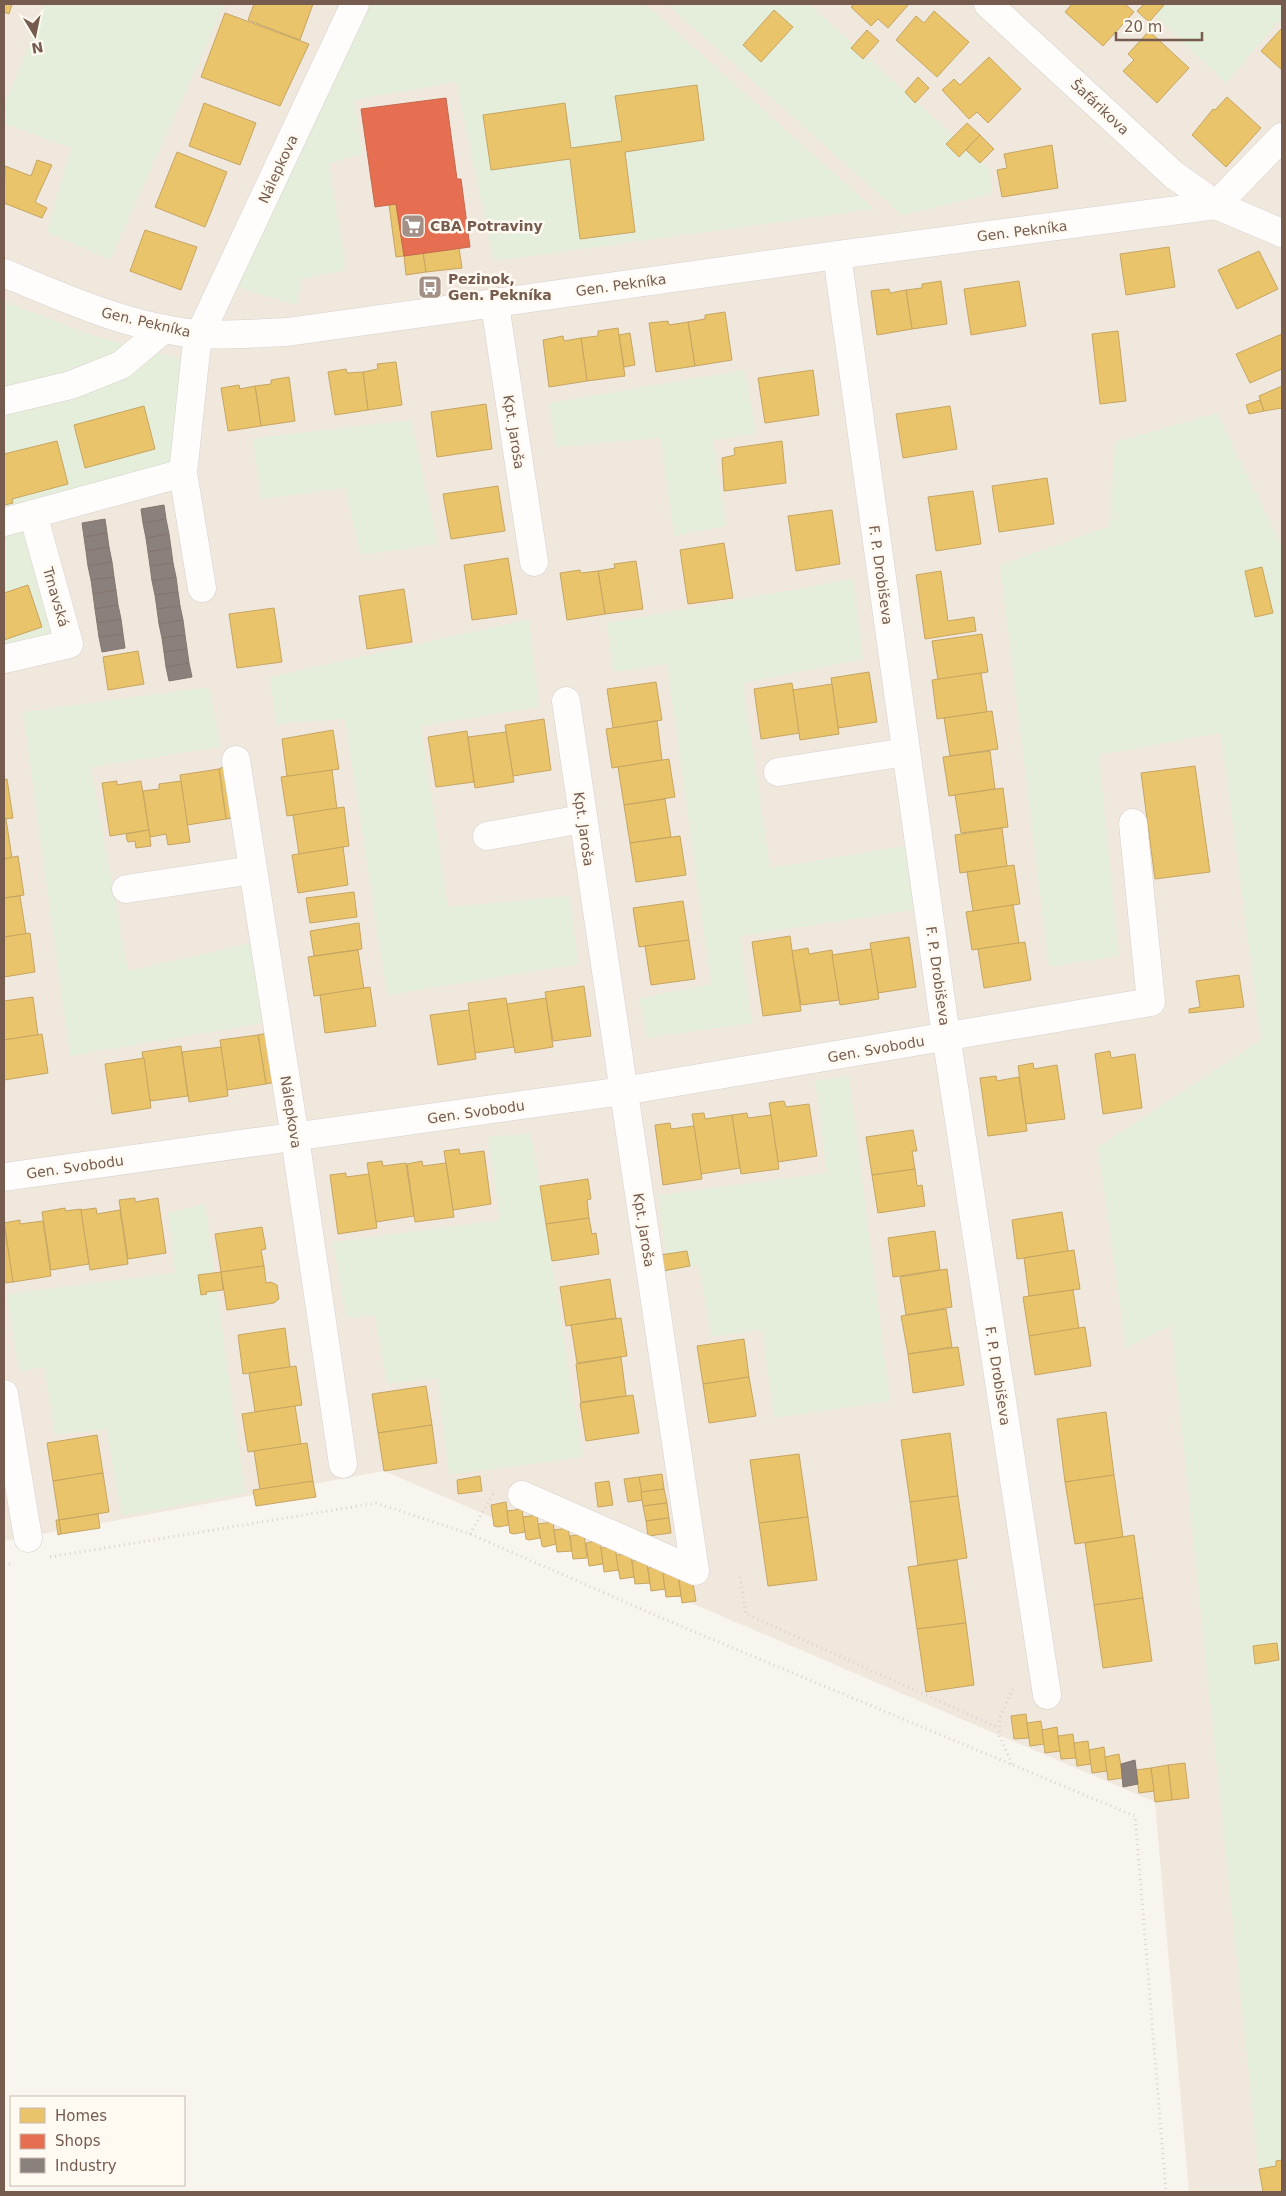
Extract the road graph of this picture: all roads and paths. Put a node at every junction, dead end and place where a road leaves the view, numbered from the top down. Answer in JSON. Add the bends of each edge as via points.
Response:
{"nodes":[{"id":1,"x":355,"y":4,"type":"edge"},
{"id":2,"x":988,"y":4,"type":"edge"},
{"id":3,"x":1282,"y":137,"type":"edge"},
{"id":4,"x":1216,"y":205,"type":"junction"},
{"id":5,"x":1282,"y":233,"type":"edge"},
{"id":6,"x":836,"y":255,"type":"junction"},
{"id":7,"x":4,"y":273,"type":"edge"},
{"id":8,"x":498,"y":302,"type":"junction"},
{"id":9,"x":164,"y":329,"type":"junction"},
{"id":10,"x":200,"y":334,"type":"junction"},
{"id":11,"x":4,"y":401,"type":"edge"},
{"id":12,"x":183,"y":473,"type":"junction"},
{"id":13,"x":33,"y":514,"type":"junction"},
{"id":14,"x":4,"y":522,"type":"edge"},
{"id":15,"x":534,"y":562,"type":"dead end"},
{"id":16,"x":202,"y":588,"type":"dead end"},
{"id":17,"x":4,"y":659,"type":"edge"},
{"id":18,"x":566,"y":701,"type":"dead end"},
{"id":19,"x":906,"y":752,"type":"junction"},
{"id":20,"x":236,"y":760,"type":"dead end"},
{"id":21,"x":778,"y":772,"type":"dead end"},
{"id":22,"x":582,"y":819,"type":"junction"},
{"id":23,"x":1133,"y":823,"type":"dead end"},
{"id":24,"x":487,"y":836,"type":"dead end"},
{"id":25,"x":253,"y":870,"type":"junction"},
{"id":26,"x":126,"y":889,"type":"dead end"},
{"id":27,"x":947,"y":1037,"type":"junction"},
{"id":28,"x":623,"y":1091,"type":"junction"},
{"id":29,"x":295,"y":1138,"type":"junction"},
{"id":30,"x":4,"y":1177,"type":"edge"},
{"id":31,"x":4,"y":1394,"type":"edge"},
{"id":32,"x":343,"y":1464,"type":"dead end"},
{"id":33,"x":522,"y":1495,"type":"joint"},
{"id":34,"x":470,"y":1534,"type":"junction"},
{"id":35,"x":31,"y":1553,"type":"junction"},
{"id":36,"x":4,"y":1565,"type":"edge"},
{"id":37,"x":740,"y":1578,"type":"dead end"},
{"id":38,"x":1013,"y":1688,"type":"dead end"},
{"id":39,"x":1047,"y":1696,"type":"dead end"},
{"id":40,"x":999,"y":1728,"type":"junction"},
{"id":41,"x":1012,"y":1764,"type":"junction"},
{"id":42,"x":1166,"y":2192,"type":"edge"}],
"edges":[{"from":1,"to":10,"type":"street","name":"Nálepkova"},
{"from":2,"to":4,"type":"street","name":"Šafárikova","via":[[1174,175]]},
{"from":3,"to":4,"type":"street"},
{"from":4,"to":5,"type":"street","name":"Šafárikova"},
{"from":4,"to":6,"type":"street","name":"Gen. Pekníka"},
{"from":6,"to":8,"type":"street","name":"Gen. Pekníka"},
{"from":6,"to":19,"type":"street","name":"F. P. Drobiševa"},
{"from":7,"to":9,"type":"street","name":"Gen. Pekníka","via":[[95,310]]},
{"from":8,"to":10,"type":"street","name":"Gen. Pekníka","via":[[287,332]]},
{"from":8,"to":15,"type":"street","name":"Kpt. Jaroša","via":[[497,318]]},
{"from":9,"to":10,"type":"street","name":"Gen. Pekníka"},
{"from":9,"to":11,"type":"street","via":[[121,365],[71,385]]},
{"from":10,"to":12,"type":"street","name":"Nálepkova"},
{"from":12,"to":13,"type":"street"},
{"from":12,"to":16,"type":"street","name":"Nálepkova"},
{"from":13,"to":14,"type":"street"},
{"from":13,"to":17,"type":"street","name":"Trnavská","via":[[69,644]]},
{"from":18,"to":22,"type":"street","name":"Kpt. Jaroša"},
{"from":19,"to":21,"type":"street"},
{"from":19,"to":27,"type":"street","name":"F. P. Drobiševa"},
{"from":20,"to":25,"type":"street","name":"Nálepkova"},
{"from":22,"to":24,"type":"street"},
{"from":22,"to":28,"type":"street","name":"Kpt. Jaroša"},
{"from":23,"to":27,"type":"street","name":"Gen. Svobodu","via":[[1151,1002]]},
{"from":25,"to":26,"type":"street"},
{"from":25,"to":29,"type":"street","name":"Nálepkova"},
{"from":27,"to":28,"type":"street","name":"Gen. Svobodu"},
{"from":27,"to":39,"type":"street","name":"F. P. Drobiševa"},
{"from":28,"to":29,"type":"street","name":"Gen. Svobodu"},
{"from":28,"to":33,"type":"street","name":"Kpt. Jaroša","via":[[695,1571]]},
{"from":29,"to":30,"type":"street","name":"Gen. Svobodu"},
{"from":29,"to":32,"type":"street","name":"Nálepkova"},
{"from":31,"to":35,"type":"street"},
{"from":33,"to":34,"type":"path","via":[[497,1486]]},
{"from":34,"to":35,"type":"path","via":[[376,1503]]},
{"from":34,"to":41,"type":"path","via":[[678,1625]]},
{"from":35,"to":36,"type":"path"},
{"from":37,"to":40,"type":"path","via":[[746,1614]]},
{"from":38,"to":40,"type":"path","via":[[1000,1717]]},
{"from":40,"to":41,"type":"path"},
{"from":41,"to":42,"type":"path","via":[[1135,1816]]}]}
